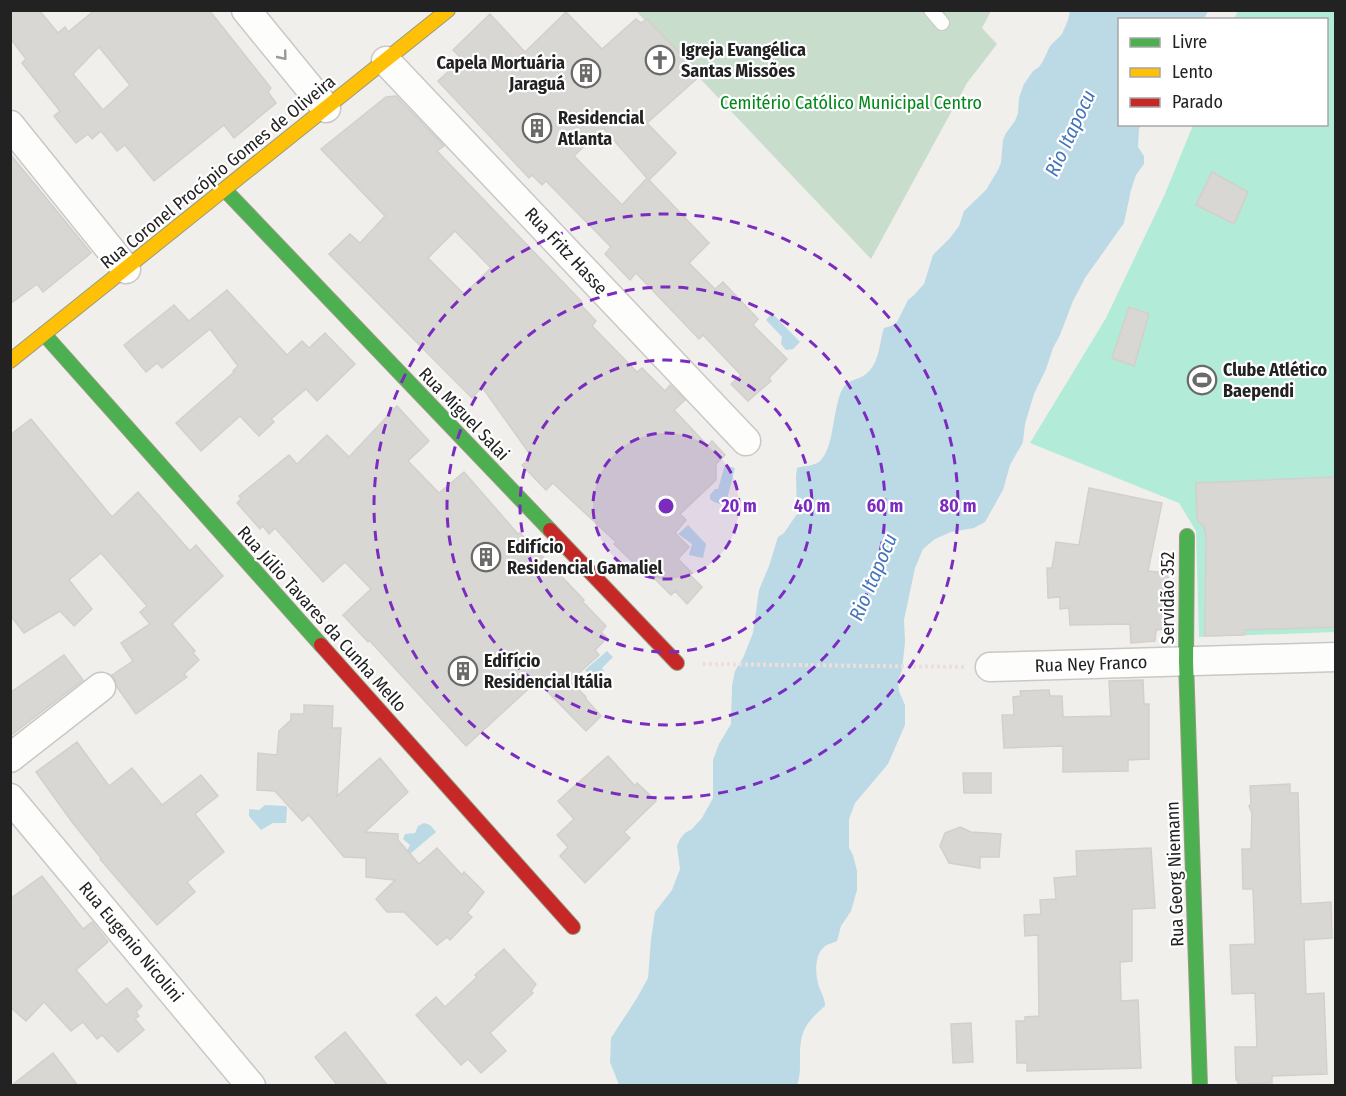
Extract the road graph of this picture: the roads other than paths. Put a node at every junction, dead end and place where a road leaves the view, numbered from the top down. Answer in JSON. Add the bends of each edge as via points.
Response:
{"nodes":[{"id":1,"x":246,"y":10,"type":"edge"},
{"id":2,"x":448,"y":10,"type":"edge"},
{"id":3,"x":931,"y":10,"type":"edge"},
{"id":4,"x":942,"y":23,"type":"dead end"},
{"id":5,"x":386,"y":61,"type":"junction"},
{"id":6,"x":326,"y":108,"type":"junction"},
{"id":7,"x":10,"y":125,"type":"edge"},
{"id":8,"x":225,"y":189,"type":"junction"},
{"id":9,"x":126,"y":269,"type":"junction"},
{"id":10,"x":44,"y":334,"type":"junction"},
{"id":11,"x":10,"y":361,"type":"edge"},
{"id":12,"x":746,"y":441,"type":"dead end"},
{"id":13,"x":1187,"y":536,"type":"dead end"},
{"id":14,"x":1335,"y":657,"type":"edge"},
{"id":15,"x":1186,"y":661,"type":"junction"},
{"id":16,"x":677,"y":663,"type":"road end"},
{"id":17,"x":990,"y":667,"type":"road end"},
{"id":18,"x":101,"y":687,"type":"dead end"},
{"id":19,"x":10,"y":758,"type":"edge"},
{"id":20,"x":10,"y":798,"type":"edge"},
{"id":21,"x":573,"y":927,"type":"dead end"},
{"id":22,"x":251,"y":1086,"type":"edge"},
{"id":23,"x":1200,"y":1086,"type":"edge"}],
"edges":[{"from":1,"to":6,"type":"street","one_way":true},
{"from":2,"to":5,"type":"street","name":"Rua Coronel Procópio Gomes de Oliveira"},
{"from":3,"to":4,"type":"lane"},
{"from":5,"to":6,"type":"street","name":"Rua Coronel Procópio Gomes de Oliveira"},
{"from":5,"to":12,"type":"street","name":"Rua Fritz Hasse"},
{"from":6,"to":8,"type":"street","name":"Rua Coronel Procópio Gomes de Oliveira"},
{"from":7,"to":9,"type":"street"},
{"from":8,"to":9,"type":"street","name":"Rua Coronel Procópio Gomes de Oliveira"},
{"from":8,"to":16,"type":"street","name":"Rua Miguel Salai"},
{"from":9,"to":10,"type":"street","name":"Rua Coronel Procópio Gomes de Oliveira"},
{"from":10,"to":11,"type":"street","name":"Rua Coronel Procópio Gomes de Oliveira"},
{"from":10,"to":21,"type":"street","name":"Rua Júlio Tavares da Cunha Mello"},
{"from":13,"to":15,"type":"street","name":"Servidão 352"},
{"from":14,"to":15,"type":"street","name":"Rua Ney Franco"},
{"from":15,"to":17,"type":"street","name":"Rua Ney Franco"},
{"from":15,"to":23,"type":"street","name":"Rua Georg Niemann"},
{"from":18,"to":19,"type":"street"},
{"from":20,"to":22,"type":"street","name":"Rua Eugenio Nicolini"}]}
